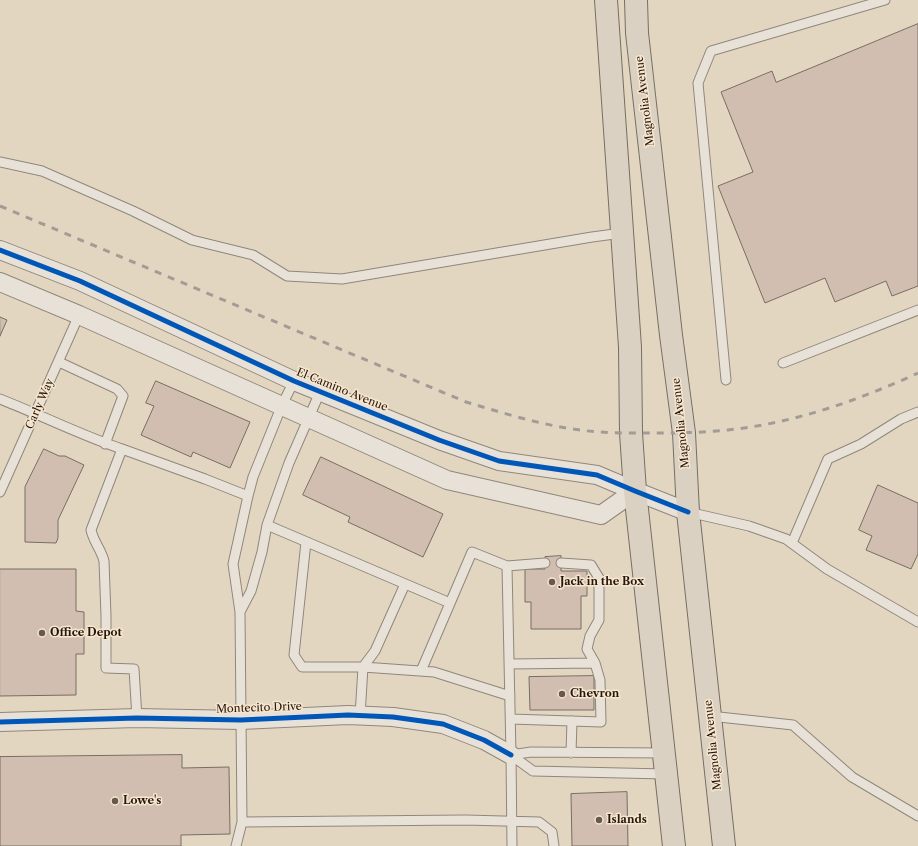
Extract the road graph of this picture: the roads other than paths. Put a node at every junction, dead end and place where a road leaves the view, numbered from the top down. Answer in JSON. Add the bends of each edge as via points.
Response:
{"nodes":[{"id":1,"x":606,"y":0,"type":"edge"},
{"id":2,"x":636,"y":0,"type":"edge"},
{"id":3,"x":885,"y":0,"type":"edge"},
{"id":4,"x":0,"y":162,"type":"edge"},
{"id":5,"x":622,"y":233,"type":"junction"},
{"id":6,"x":0,"y":250,"type":"edge"},
{"id":7,"x":0,"y":282,"type":"edge"},
{"id":8,"x":918,"y":310,"type":"edge"},
{"id":9,"x":79,"y":316,"type":"junction"},
{"id":10,"x":59,"y":362,"type":"junction"},
{"id":11,"x":783,"y":363,"type":"dead end"},
{"id":12,"x":726,"y":380,"type":"dead end"},
{"id":13,"x":294,"y":381,"type":"junction"},
{"id":14,"x":320,"y":392,"type":"junction"},
{"id":15,"x":0,"y":399,"type":"edge"},
{"id":16,"x":282,"y":405,"type":"junction"},
{"id":17,"x":918,"y":412,"type":"edge"},
{"id":18,"x":36,"y":413,"type":"junction"},
{"id":19,"x":309,"y":417,"type":"junction"},
{"id":20,"x":105,"y":444,"type":"junction"},
{"id":21,"x":122,"y":450,"type":"junction"},
{"id":22,"x":0,"y":492,"type":"edge"},
{"id":23,"x":635,"y":492,"type":"junction"},
{"id":24,"x":248,"y":496,"type":"junction"},
{"id":25,"x":688,"y":512,"type":"junction"},
{"id":26,"x":267,"y":525,"type":"junction"},
{"id":27,"x":306,"y":542,"type":"junction"},
{"id":28,"x":792,"y":543,"type":"junction"},
{"id":29,"x":561,"y":563,"type":"dead end"},
{"id":30,"x":545,"y":564,"type":"dead end"},
{"id":31,"x":506,"y":566,"type":"junction"},
{"id":32,"x":405,"y":584,"type":"junction"},
{"id":33,"x":450,"y":603,"type":"junction"},
{"id":34,"x":240,"y":612,"type":"junction"},
{"id":35,"x":918,"y":622,"type":"edge"},
{"id":36,"x":595,"y":662,"type":"junction"},
{"id":37,"x":509,"y":664,"type":"junction"},
{"id":38,"x":363,"y":667,"type":"junction"},
{"id":39,"x":421,"y":671,"type":"junction"},
{"id":40,"x":510,"y":696,"type":"junction"},
{"id":41,"x":360,"y":716,"type":"junction"},
{"id":42,"x":710,"y":716,"type":"junction"},
{"id":43,"x":137,"y":718,"type":"junction"},
{"id":44,"x":240,"y":720,"type":"junction"},
{"id":45,"x":511,"y":720,"type":"junction"},
{"id":46,"x":572,"y":721,"type":"junction"},
{"id":47,"x":0,"y":722,"type":"edge"},
{"id":48,"x":571,"y":753,"type":"junction"},
{"id":49,"x":664,"y":753,"type":"junction"},
{"id":50,"x":511,"y":755,"type":"junction"},
{"id":51,"x":666,"y":774,"type":"junction"},
{"id":52,"x":918,"y":816,"type":"edge"},
{"id":53,"x":242,"y":822,"type":"junction"},
{"id":54,"x":512,"y":822,"type":"junction"},
{"id":55,"x":236,"y":846,"type":"edge"},
{"id":56,"x":512,"y":846,"type":"edge"},
{"id":57,"x":554,"y":846,"type":"edge"},
{"id":58,"x":674,"y":846,"type":"edge"},
{"id":59,"x":724,"y":846,"type":"edge"}],
"edges":[{"from":1,"to":5,"type":"main road"},
{"from":2,"to":25,"type":"main road","name":"Magnolia Avenue","via":[[637,33],[684,433]]},
{"from":3,"to":12,"type":"lane","via":[[711,51],[698,83]]},
{"from":4,"to":5,"type":"lane","via":[[42,171],[192,240],[253,255],[287,276],[342,279]]},
{"from":5,"to":23,"type":"main road","via":[[630,347]]},
{"from":6,"to":13,"type":"street","name":"El Camino Avenue","via":[[80,281]]},
{"from":7,"to":9,"type":"street"},
{"from":8,"to":11,"type":"lane"},
{"from":9,"to":10,"type":"lane","name":"Carly Way"},
{"from":9,"to":16,"type":"street"},
{"from":10,"to":18,"type":"lane","name":"Carly Way"},
{"from":10,"to":20,"type":"lane","via":[[117,389],[123,396]]},
{"from":13,"to":14,"type":"street","name":"El Camino Avenue"},
{"from":13,"to":16,"type":"lane"},
{"from":14,"to":19,"type":"lane"},
{"from":14,"to":23,"type":"street","name":"El Camino Avenue","via":[[499,461],[598,476]]},
{"from":15,"to":18,"type":"lane"},
{"from":16,"to":19,"type":"street"},
{"from":16,"to":24,"type":"lane"},
{"from":17,"to":28,"type":"lane","via":[[828,459]]},
{"from":18,"to":20,"type":"lane"},
{"from":18,"to":22,"type":"lane","name":"Carly Way"},
{"from":19,"to":23,"type":"street","via":[[447,480],[601,515]]},
{"from":19,"to":26,"type":"lane"},
{"from":20,"to":21,"type":"lane"},
{"from":21,"to":24,"type":"lane"},
{"from":21,"to":43,"type":"lane","via":[[91,530],[104,561],[106,668],[134,669]]},
{"from":23,"to":25,"type":"street","name":"El Camino Avenue"},
{"from":23,"to":49,"type":"main road"},
{"from":24,"to":34,"type":"lane","via":[[233,564]]},
{"from":25,"to":28,"type":"lane","via":[[749,526]]},
{"from":25,"to":42,"type":"main road","name":"Magnolia Avenue"},
{"from":26,"to":27,"type":"lane"},
{"from":26,"to":34,"type":"lane","via":[[251,591]]},
{"from":27,"to":32,"type":"lane"},
{"from":27,"to":38,"type":"lane","via":[[294,655],[302,668]]},
{"from":28,"to":35,"type":"lane","via":[[828,569]]},
{"from":29,"to":36,"type":"lane","via":[[591,565],[599,578],[599,620],[590,636],[587,649]]},
{"from":30,"to":31,"type":"lane"},
{"from":31,"to":33,"type":"lane","via":[[472,552]]},
{"from":31,"to":37,"type":"lane"},
{"from":32,"to":33,"type":"lane"},
{"from":32,"to":38,"type":"lane","via":[[375,651]]},
{"from":33,"to":39,"type":"lane"},
{"from":34,"to":44,"type":"lane"},
{"from":36,"to":37,"type":"lane"},
{"from":36,"to":46,"type":"lane","via":[[600,680],[601,722]]},
{"from":37,"to":40,"type":"lane"},
{"from":38,"to":39,"type":"lane"},
{"from":38,"to":41,"type":"lane"},
{"from":39,"to":40,"type":"lane","via":[[434,672]]},
{"from":40,"to":45,"type":"lane"},
{"from":41,"to":44,"type":"street","name":"Montecito Drive"},
{"from":41,"to":50,"type":"street","name":"Montecito Drive","via":[[393,717],[443,724],[484,740]]},
{"from":42,"to":52,"type":"lane","via":[[793,725],[852,777]]},
{"from":42,"to":59,"type":"main road","name":"Magnolia Avenue"},
{"from":43,"to":44,"type":"street","name":"Montecito Drive"},
{"from":43,"to":47,"type":"street","name":"Montecito Drive"},
{"from":44,"to":53,"type":"lane"},
{"from":45,"to":46,"type":"lane"},
{"from":45,"to":50,"type":"lane"},
{"from":46,"to":48,"type":"lane"},
{"from":48,"to":49,"type":"lane"},
{"from":48,"to":50,"type":"lane","via":[[531,752]]},
{"from":49,"to":51,"type":"main road"},
{"from":50,"to":51,"type":"lane","via":[[533,771]]},
{"from":50,"to":54,"type":"lane"},
{"from":51,"to":58,"type":"main road"},
{"from":53,"to":54,"type":"lane"},
{"from":53,"to":55,"type":"lane"},
{"from":54,"to":56,"type":"lane"},
{"from":54,"to":57,"type":"lane","via":[[539,822],[552,832]]}]}
